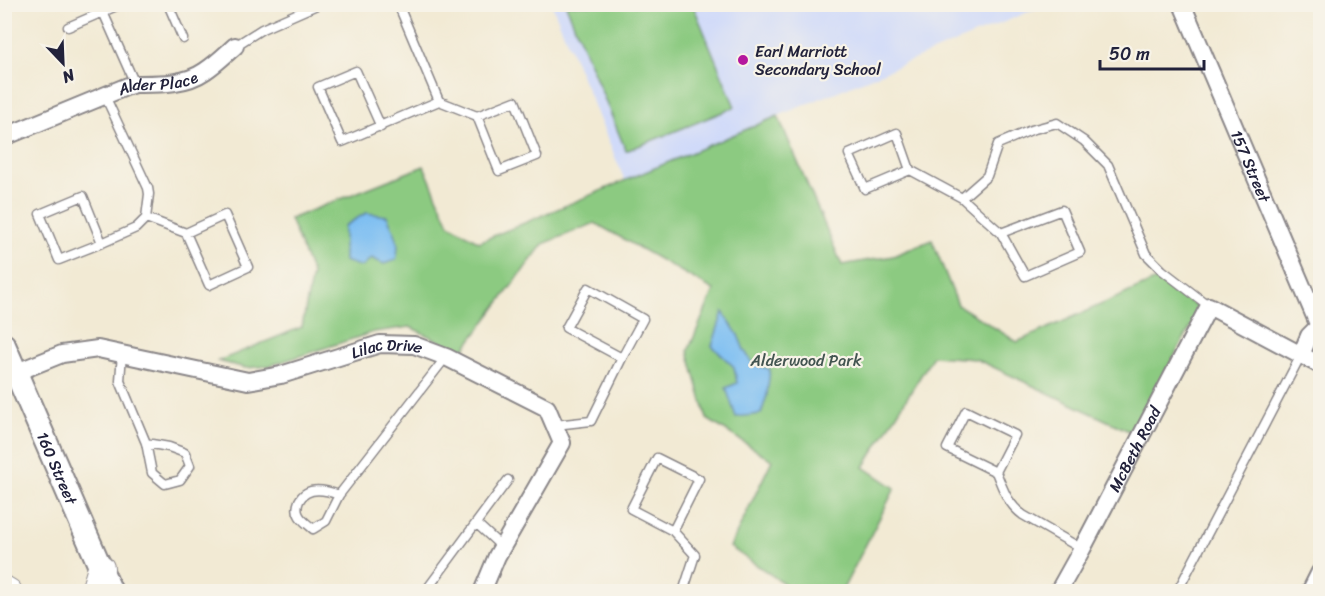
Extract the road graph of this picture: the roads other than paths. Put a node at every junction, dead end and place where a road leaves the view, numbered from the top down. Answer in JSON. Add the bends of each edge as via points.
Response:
{"nodes":[{"id":1,"x":121,"y":4,"type":"edge"},
{"id":2,"x":168,"y":4,"type":"edge"},
{"id":3,"x":319,"y":4,"type":"edge"},
{"id":4,"x":398,"y":4,"type":"edge"},
{"id":5,"x":1182,"y":4,"type":"edge"},
{"id":6,"x":103,"y":12,"type":"junction"},
{"id":7,"x":68,"y":27,"type":"dead end"},
{"id":8,"x":183,"y":39,"type":"dead end"},
{"id":9,"x":235,"y":46,"type":"joint"},
{"id":10,"x":135,"y":84,"type":"junction"},
{"id":11,"x":105,"y":96,"type":"junction"},
{"id":12,"x":439,"y":101,"type":"junction"},
{"id":13,"x":477,"y":116,"type":"junction"},
{"id":14,"x":381,"y":127,"type":"junction"},
{"id":15,"x":4,"y":137,"type":"edge"},
{"id":16,"x":910,"y":170,"type":"junction"},
{"id":17,"x":962,"y":198,"type":"junction"},
{"id":18,"x":146,"y":218,"type":"junction"},
{"id":19,"x":186,"y":233,"type":"junction"},
{"id":20,"x":1001,"y":233,"type":"junction"},
{"id":21,"x":102,"y":243,"type":"junction"},
{"id":22,"x":1209,"y":306,"type":"junction"},
{"id":23,"x":1320,"y":326,"type":"edge"},
{"id":24,"x":4,"y":345,"type":"edge"},
{"id":25,"x":122,"y":353,"type":"junction"},
{"id":26,"x":1301,"y":355,"type":"junction"},
{"id":27,"x":446,"y":357,"type":"junction"},
{"id":28,"x":622,"y":358,"type":"junction"},
{"id":29,"x":1320,"y":365,"type":"edge"},
{"id":30,"x":17,"y":372,"type":"junction"},
{"id":31,"x":555,"y":425,"type":"junction"},
{"id":32,"x":146,"y":443,"type":"junction"},
{"id":33,"x":996,"y":472,"type":"junction"},
{"id":34,"x":508,"y":480,"type":"dead end"},
{"id":35,"x":339,"y":495,"type":"junction"},
{"id":36,"x":476,"y":523,"type":"junction"},
{"id":37,"x":673,"y":531,"type":"junction"},
{"id":38,"x":502,"y":548,"type":"junction"},
{"id":39,"x":1082,"y":549,"type":"junction"},
{"id":40,"x":101,"y":568,"type":"junction"},
{"id":41,"x":1320,"y":573,"type":"edge"},
{"id":42,"x":4,"y":589,"type":"edge"},
{"id":43,"x":9,"y":591,"type":"edge"},
{"id":44,"x":92,"y":591,"type":"edge"},
{"id":45,"x":111,"y":591,"type":"edge"},
{"id":46,"x":424,"y":591,"type":"edge"},
{"id":47,"x":482,"y":591,"type":"edge"},
{"id":48,"x":682,"y":591,"type":"edge"},
{"id":49,"x":1058,"y":591,"type":"edge"},
{"id":50,"x":1177,"y":591,"type":"edge"},
{"id":51,"x":1310,"y":591,"type":"edge"}],
"edges":[{"from":1,"to":6,"type":"lane"},
{"from":2,"to":8,"type":"lane"},
{"from":3,"to":9,"type":"lane","via":[[262,29]]},
{"from":4,"to":12,"type":"lane"},
{"from":5,"to":23,"type":"street","name":"157 Street"},
{"from":6,"to":7,"type":"lane"},
{"from":6,"to":10,"type":"lane"},
{"from":9,"to":10,"type":"street","name":"Alder Place","via":[[192,78]]},
{"from":10,"to":11,"type":"street","name":"Alder Place"},
{"from":11,"to":15,"type":"street","name":"Alder Place"},
{"from":11,"to":18,"type":"lane","via":[[148,188]]},
{"from":12,"to":13,"type":"lane"},
{"from":12,"to":14,"type":"lane"},
{"from":13,"to":13,"type":"lane","via":[[500,171],[537,156],[515,101]]},
{"from":14,"to":14,"type":"lane","via":[[342,142],[318,87],[356,70]]},
{"from":16,"to":16,"type":"lane","via":[[865,189],[849,154],[897,133]]},
{"from":16,"to":17,"type":"lane"},
{"from":17,"to":20,"type":"lane"},
{"from":17,"to":22,"type":"lane","via":[[987,176],[998,144],[1057,123],[1084,141],[1108,165],[1146,254]]},
{"from":18,"to":19,"type":"lane"},
{"from":18,"to":21,"type":"lane","via":[[136,228]]},
{"from":19,"to":19,"type":"lane","via":[[209,285],[249,267],[225,215]]},
{"from":20,"to":20,"type":"lane","via":[[1025,276],[1080,252],[1062,210]]},
{"from":21,"to":21,"type":"lane","via":[[59,260],[40,214],[83,196]]},
{"from":22,"to":26,"type":"street"},
{"from":22,"to":39,"type":"street","name":"McBeth Road"},
{"from":23,"to":26,"type":"street","via":[[1309,336]]},
{"from":24,"to":30,"type":"main road","name":"160 Street"},
{"from":25,"to":27,"type":"street","name":"Lilac Drive","via":[[248,381],[281,375],[380,344],[414,345]]},
{"from":25,"to":30,"type":"street","name":"Lilac Drive","via":[[98,349],[62,354]]},
{"from":25,"to":32,"type":"lane","via":[[120,381]]},
{"from":26,"to":29,"type":"street"},
{"from":26,"to":50,"type":"lane"},
{"from":27,"to":31,"type":"street","name":"Lilac Drive","via":[[547,408]]},
{"from":27,"to":35,"type":"lane"},
{"from":28,"to":28,"type":"lane","via":[[566,328],[588,288],[643,319]]},
{"from":28,"to":31,"type":"lane","via":[[591,421]]},
{"from":30,"to":40,"type":"main road","name":"160 Street"},
{"from":31,"to":38,"type":"street","via":[[562,444]]},
{"from":32,"to":32,"type":"lane","via":[[185,453],[190,466],[180,480],[165,484],[152,473]]},
{"from":33,"to":33,"type":"lane","via":[[1015,435],[966,411],[947,448]]},
{"from":33,"to":39,"type":"lane","via":[[1015,509]]},
{"from":34,"to":36,"type":"lane"},
{"from":35,"to":35,"type":"lane","via":[[313,490],[302,496],[297,506],[299,517],[313,529],[326,521]]},
{"from":36,"to":38,"type":"lane"},
{"from":36,"to":46,"type":"lane"},
{"from":37,"to":37,"type":"lane","via":[[699,479],[657,458],[631,509]]},
{"from":37,"to":48,"type":"lane","via":[[695,555]]},
{"from":38,"to":47,"type":"street"},
{"from":39,"to":49,"type":"street","name":"McBeth Road"},
{"from":40,"to":44,"type":"main road"},
{"from":40,"to":45,"type":"main road","name":"160 Street"},
{"from":41,"to":51,"type":"street"},
{"from":42,"to":43,"type":"main road"}]}
